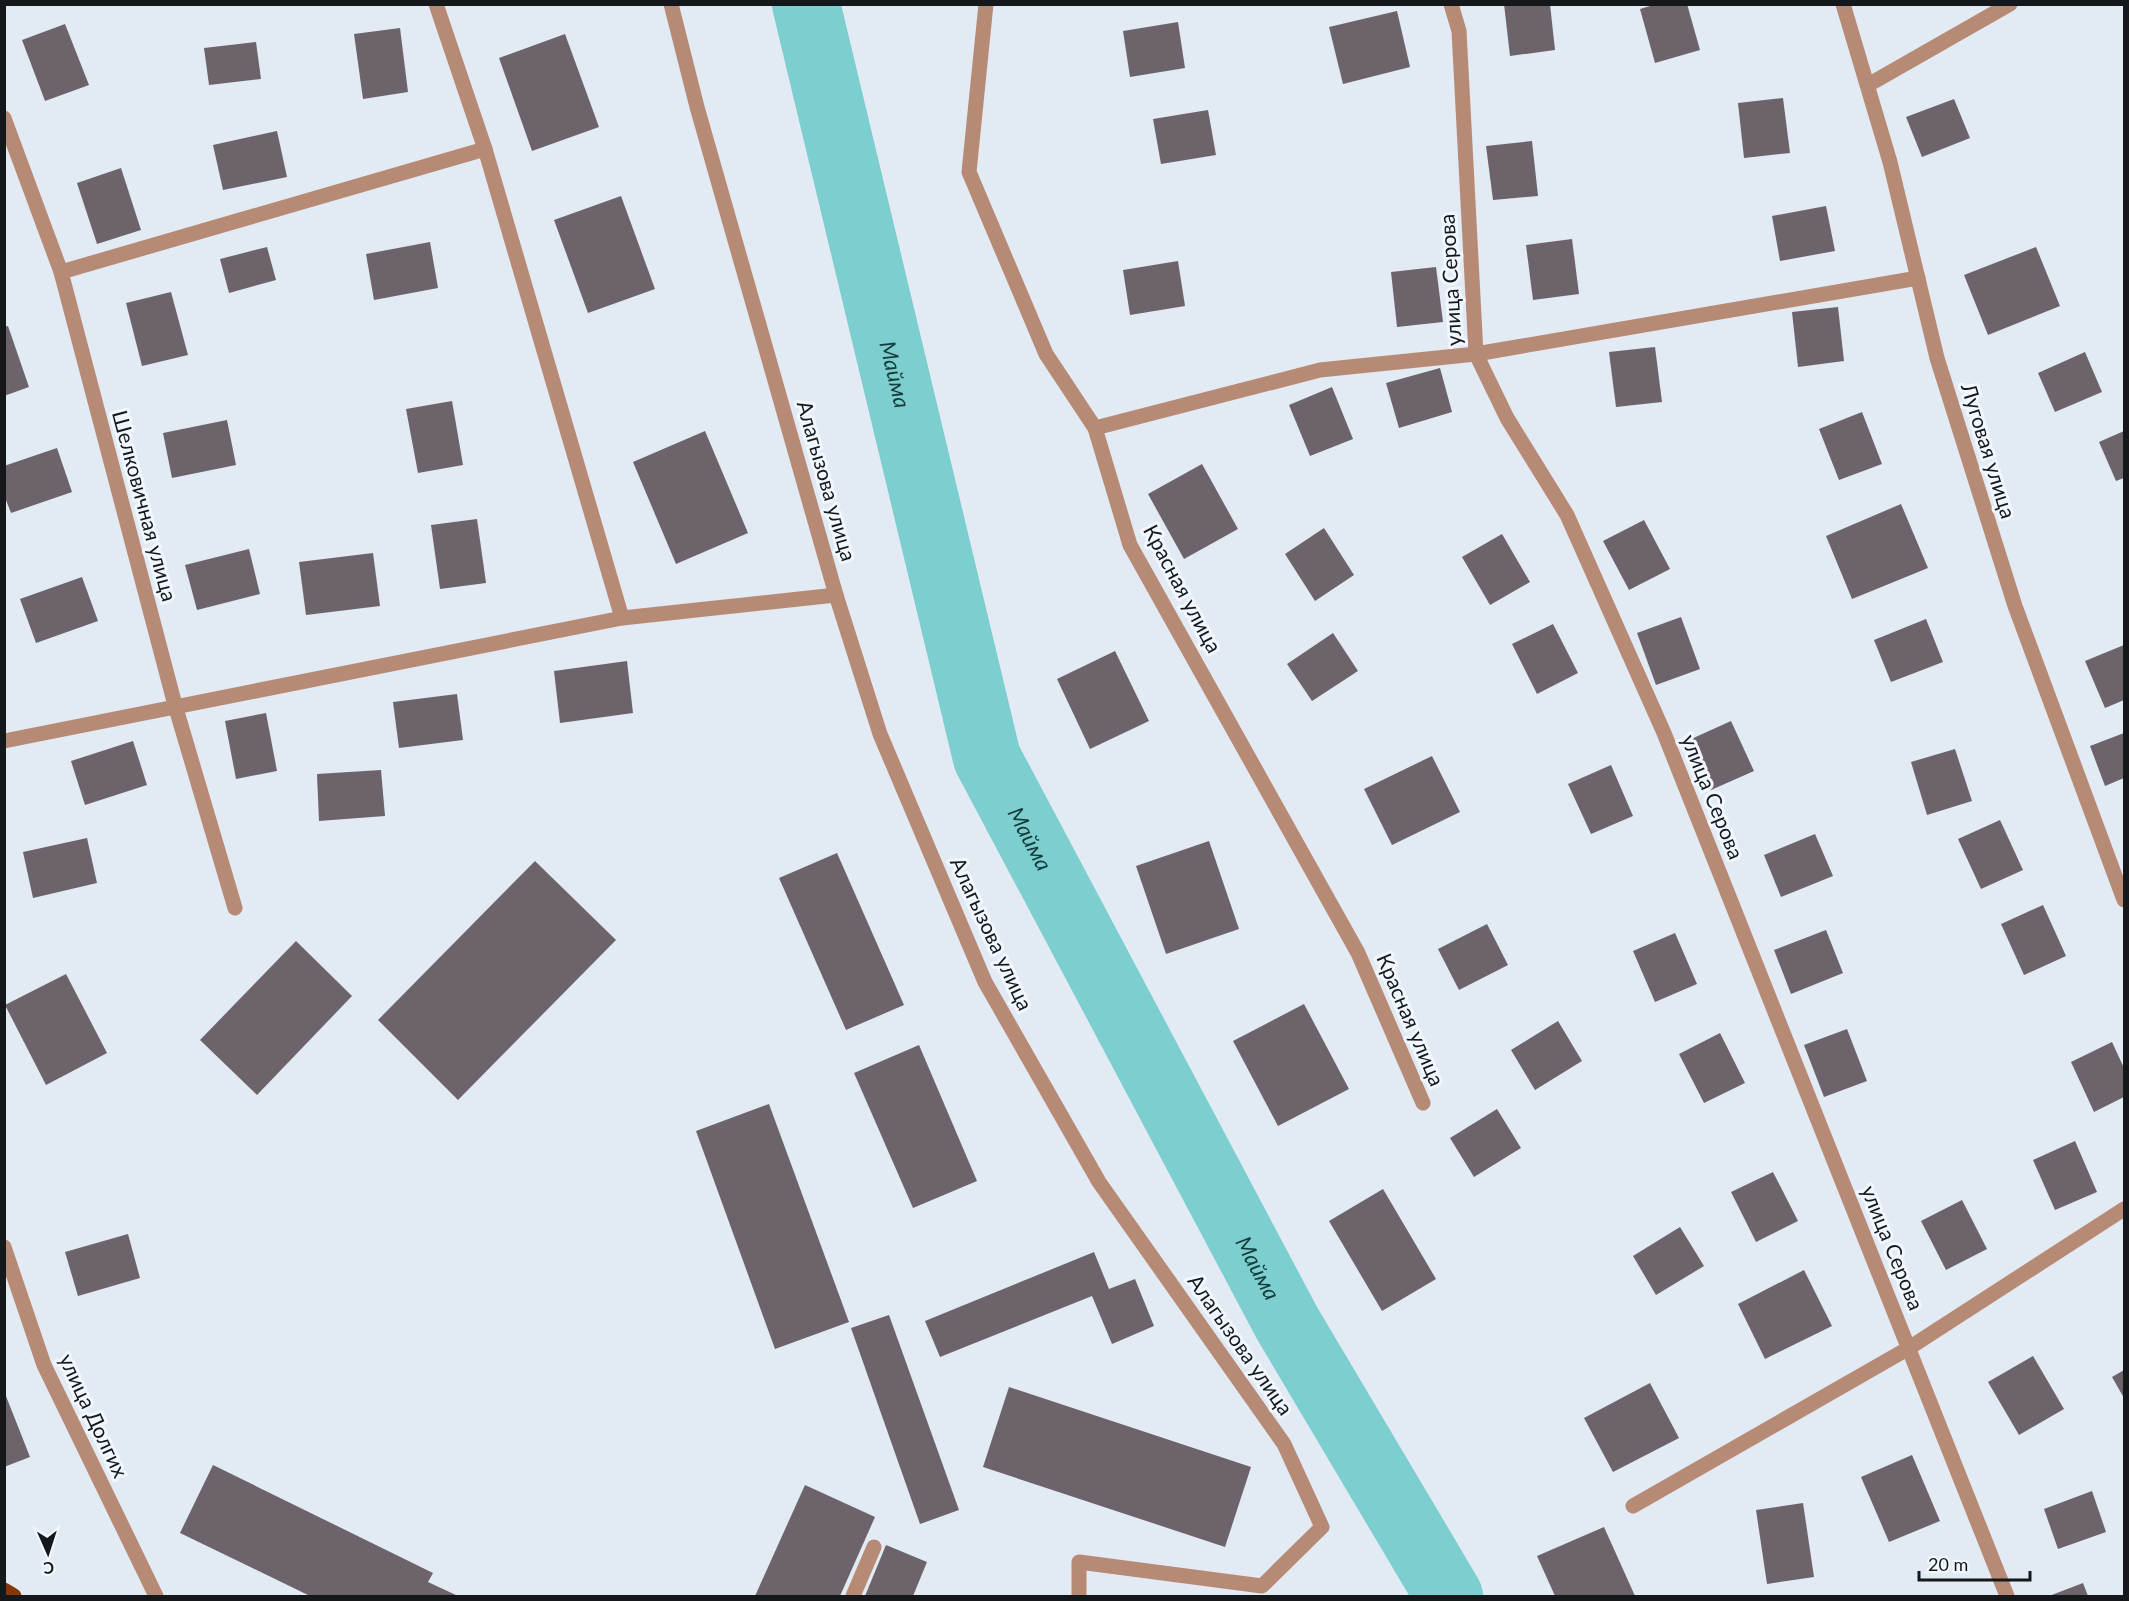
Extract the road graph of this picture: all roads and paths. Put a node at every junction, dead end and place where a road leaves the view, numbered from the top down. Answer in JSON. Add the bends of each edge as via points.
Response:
{"nodes":[{"id":1,"x":436,"y":4,"type":"edge"},
{"id":2,"x":671,"y":4,"type":"edge"},
{"id":3,"x":986,"y":4,"type":"edge"},
{"id":4,"x":1452,"y":4,"type":"edge"},
{"id":5,"x":1842,"y":4,"type":"edge"},
{"id":6,"x":2010,"y":4,"type":"edge"},
{"id":7,"x":1868,"y":85,"type":"junction"},
{"id":8,"x":4,"y":118,"type":"edge"},
{"id":9,"x":485,"y":149,"type":"junction"},
{"id":10,"x":61,"y":272,"type":"junction"},
{"id":11,"x":1918,"y":278,"type":"junction"},
{"id":12,"x":1476,"y":354,"type":"junction"},
{"id":13,"x":1095,"y":428,"type":"junction"},
{"id":14,"x":836,"y":595,"type":"junction"},
{"id":15,"x":622,"y":618,"type":"junction"},
{"id":16,"x":175,"y":705,"type":"junction"},
{"id":17,"x":4,"y":741,"type":"edge"},
{"id":18,"x":2124,"y":900,"type":"edge"},
{"id":19,"x":235,"y":908,"type":"dead end"},
{"id":20,"x":1423,"y":1103,"type":"dead end"},
{"id":21,"x":2124,"y":1209,"type":"edge"},
{"id":22,"x":4,"y":1247,"type":"edge"},
{"id":23,"x":1909,"y":1348,"type":"junction"},
{"id":24,"x":1633,"y":1506,"type":"dead end"},
{"id":25,"x":874,"y":1547,"type":"dead end"},
{"id":26,"x":4,"y":1590,"type":"edge"},
{"id":27,"x":14,"y":1596,"type":"edge"},
{"id":28,"x":156,"y":1596,"type":"edge"},
{"id":29,"x":853,"y":1596,"type":"edge"},
{"id":30,"x":1079,"y":1596,"type":"edge"},
{"id":31,"x":2007,"y":1596,"type":"edge"}],
"edges":[{"from":1,"to":9,"type":"street"},
{"from":2,"to":14,"type":"street","name":"Алагызова улица"},
{"from":3,"to":13,"type":"street","name":"Красная улица","via":[[969,172],[1046,354]]},
{"from":4,"to":12,"type":"street","name":"улица Серова","via":[[1459,30]]},
{"from":5,"to":7,"type":"street","name":"Луговая улица"},
{"from":6,"to":7,"type":"street"},
{"from":7,"to":11,"type":"street","name":"Луговая улица"},
{"from":8,"to":10,"type":"street","name":"Шелковичная улица"},
{"from":9,"to":10,"type":"street"},
{"from":9,"to":15,"type":"street"},
{"from":10,"to":16,"type":"street","name":"Шелковичная улица"},
{"from":11,"to":12,"type":"street"},
{"from":11,"to":18,"type":"street","name":"Луговая улица","via":[[1937,358],[2015,606]]},
{"from":12,"to":13,"type":"street","via":[[1320,370]]},
{"from":12,"to":23,"type":"street","name":"улица Серова","via":[[1507,418],[1567,514],[1664,734]]},
{"from":13,"to":20,"type":"street","name":"Красная улица","via":[[1130,546],[1358,953]]},
{"from":14,"to":15,"type":"street"},
{"from":14,"to":30,"type":"street","name":"Алагызова улица","via":[[880,734],[986,982],[1099,1182],[1284,1444],[1322,1527],[1262,1586],[1078,1562]]},
{"from":15,"to":16,"type":"street"},
{"from":16,"to":17,"type":"street"},
{"from":16,"to":19,"type":"street","name":"Шелковичная улица"},
{"from":21,"to":23,"type":"street"},
{"from":22,"to":28,"type":"street","name":"улица Долгих","via":[[44,1365]]},
{"from":23,"to":24,"type":"street"},
{"from":23,"to":31,"type":"street","name":"улица Серова"},
{"from":25,"to":29,"type":"street"},
{"from":26,"to":27,"type":"main road"}]}
